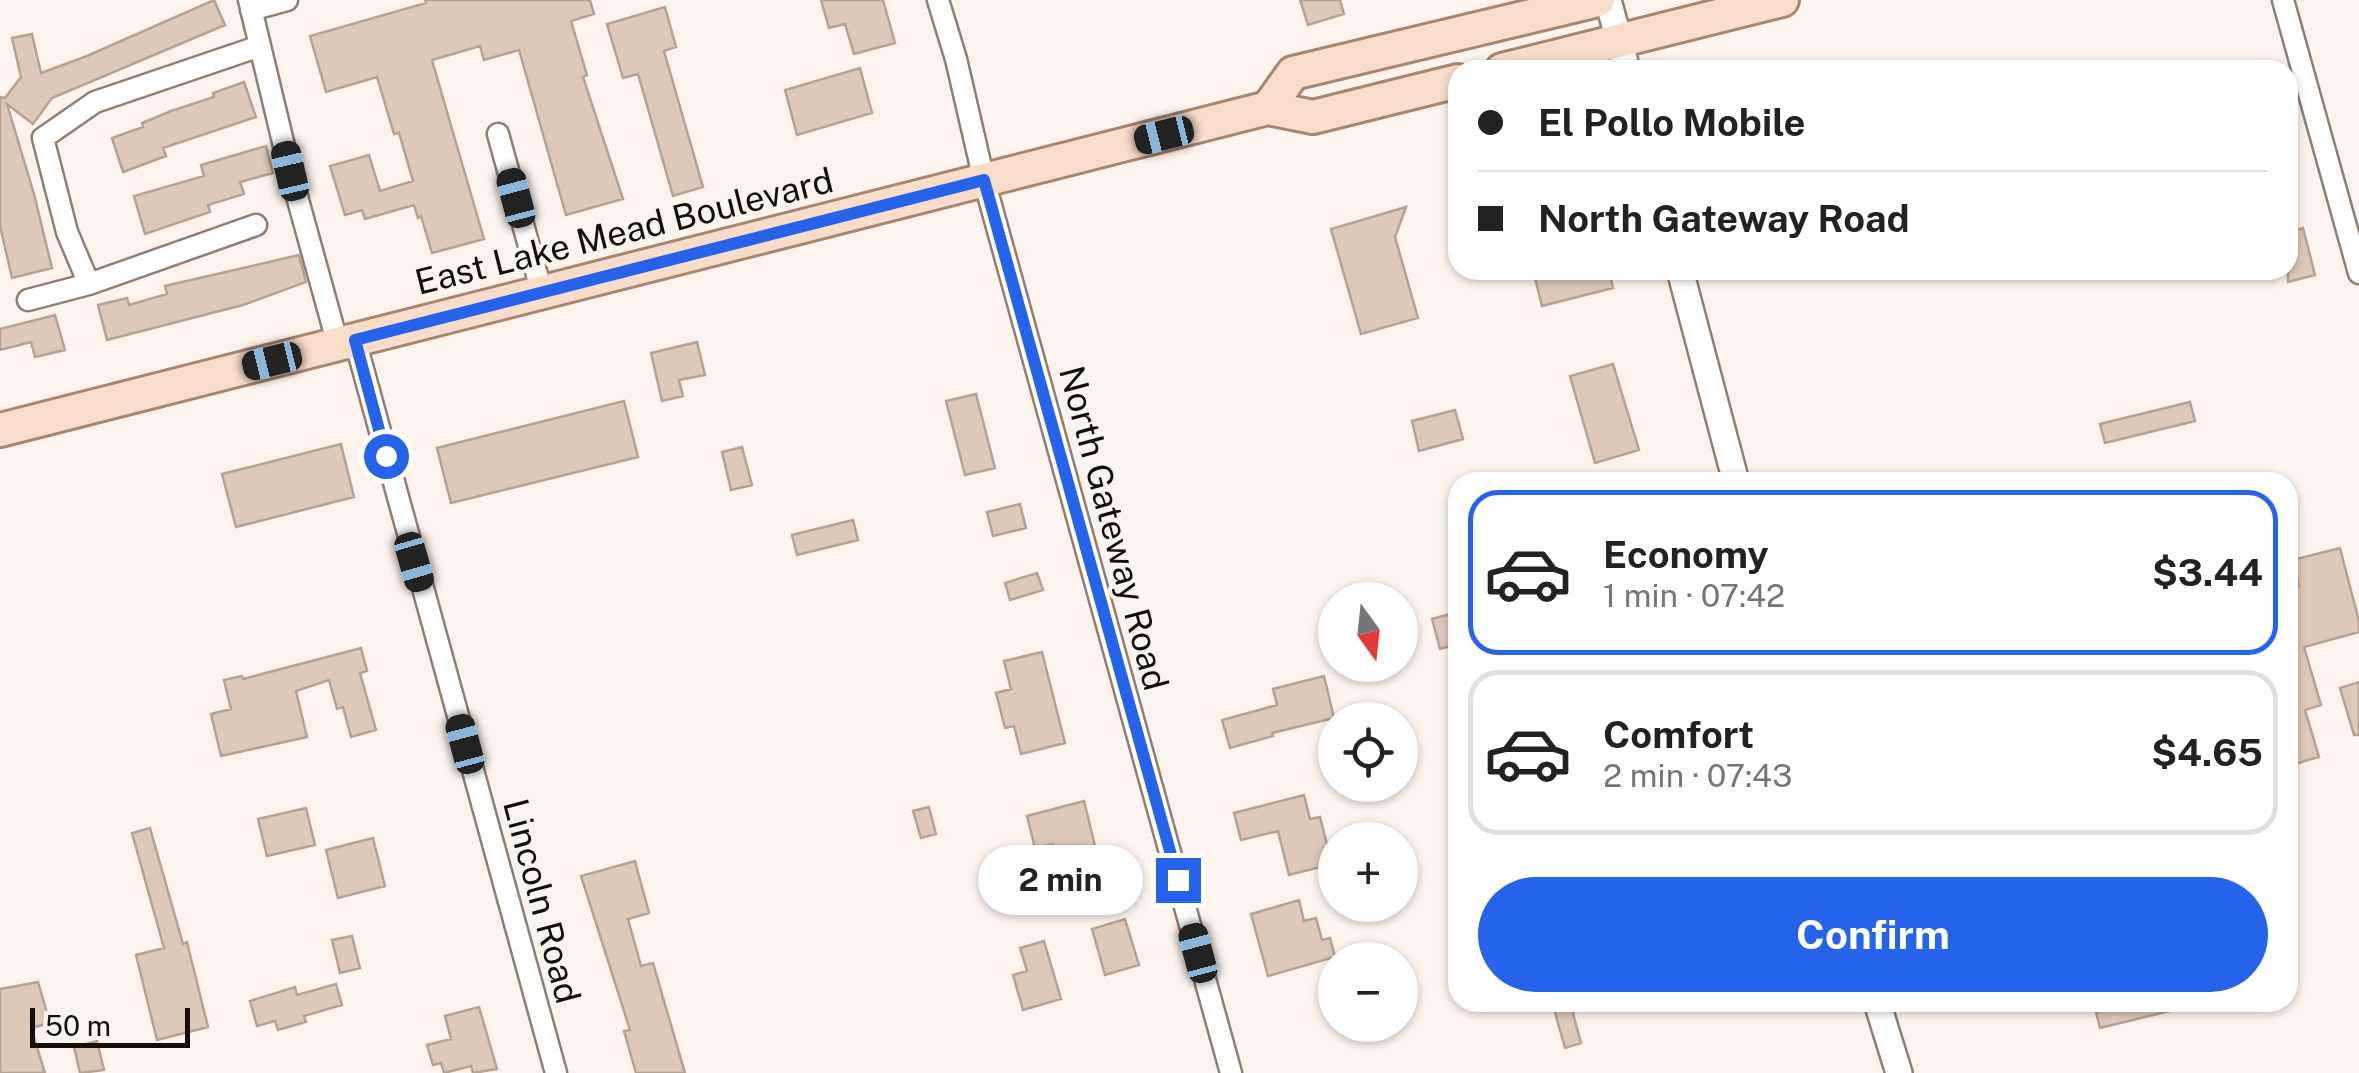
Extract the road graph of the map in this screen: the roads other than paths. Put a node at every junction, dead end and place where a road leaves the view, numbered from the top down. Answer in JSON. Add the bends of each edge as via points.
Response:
{"nodes":[{"id":1,"x":287,"y":0,"type":"edge"},
{"id":2,"x":938,"y":0,"type":"edge"},
{"id":3,"x":1598,"y":0,"type":"edge"},
{"id":4,"x":1608,"y":0,"type":"edge"},
{"id":5,"x":1782,"y":0,"type":"edge"},
{"id":6,"x":2283,"y":0,"type":"edge"},
{"id":7,"x":250,"y":5,"type":"edge"},
{"id":8,"x":260,"y":46,"type":"junction"},
{"id":9,"x":1624,"y":55,"type":"edge"},
{"id":10,"x":1583,"y":60,"type":"edge"},
{"id":11,"x":1448,"y":84,"type":"edge"},
{"id":12,"x":1268,"y":108,"type":"junction"},
{"id":13,"x":498,"y":134,"type":"dead end"},
{"id":14,"x":984,"y":180,"type":"junction"},
{"id":15,"x":256,"y":225,"type":"dead end"},
{"id":16,"x":2359,"y":273,"type":"edge"},
{"id":17,"x":1683,"y":280,"type":"edge"},
{"id":18,"x":90,"y":284,"type":"junction"},
{"id":19,"x":542,"y":293,"type":"junction"},
{"id":20,"x":28,"y":300,"type":"dead end"},
{"id":21,"x":347,"y":342,"type":"junction"},
{"id":22,"x":0,"y":430,"type":"edge"},
{"id":23,"x":1733,"y":472,"type":"edge"},
{"id":24,"x":1880,"y":1012,"type":"edge"},
{"id":25,"x":556,"y":1073,"type":"edge"},
{"id":26,"x":1231,"y":1073,"type":"edge"},
{"id":27,"x":1899,"y":1073,"type":"edge"}],
"edges":[{"from":1,"to":7,"type":"street"},
{"from":2,"to":14,"type":"street","name":"North Gateway Road"},
{"from":3,"to":12,"type":"main road","via":[[1294,73]]},
{"from":4,"to":9,"type":"street"},
{"from":5,"to":9,"type":"main road"},
{"from":6,"to":16,"type":"street"},
{"from":7,"to":8,"type":"street","name":"Lincoln Road"},
{"from":8,"to":18,"type":"street","via":[[95,102],[44,138],[67,232]]},
{"from":8,"to":21,"type":"street","name":"Lincoln Road","via":[[290,171]]},
{"from":9,"to":10,"type":"main road"},
{"from":11,"to":12,"type":"main road","name":"East Lake Mead Boulevard","via":[[1314,117]]},
{"from":12,"to":14,"type":"main road","name":"East Lake Mead Boulevard"},
{"from":13,"to":19,"type":"street"},
{"from":14,"to":19,"type":"main road","name":"East Lake Mead Boulevard"},
{"from":14,"to":26,"type":"street","name":"North Gateway Road"},
{"from":15,"to":18,"type":"street"},
{"from":17,"to":23,"type":"street"},
{"from":18,"to":20,"type":"street"},
{"from":19,"to":21,"type":"main road","name":"East Lake Mead Boulevard"},
{"from":21,"to":22,"type":"main road","name":"East Lake Mead Boulevard"},
{"from":21,"to":25,"type":"street","name":"Lincoln Road"},
{"from":24,"to":27,"type":"street"}]}
